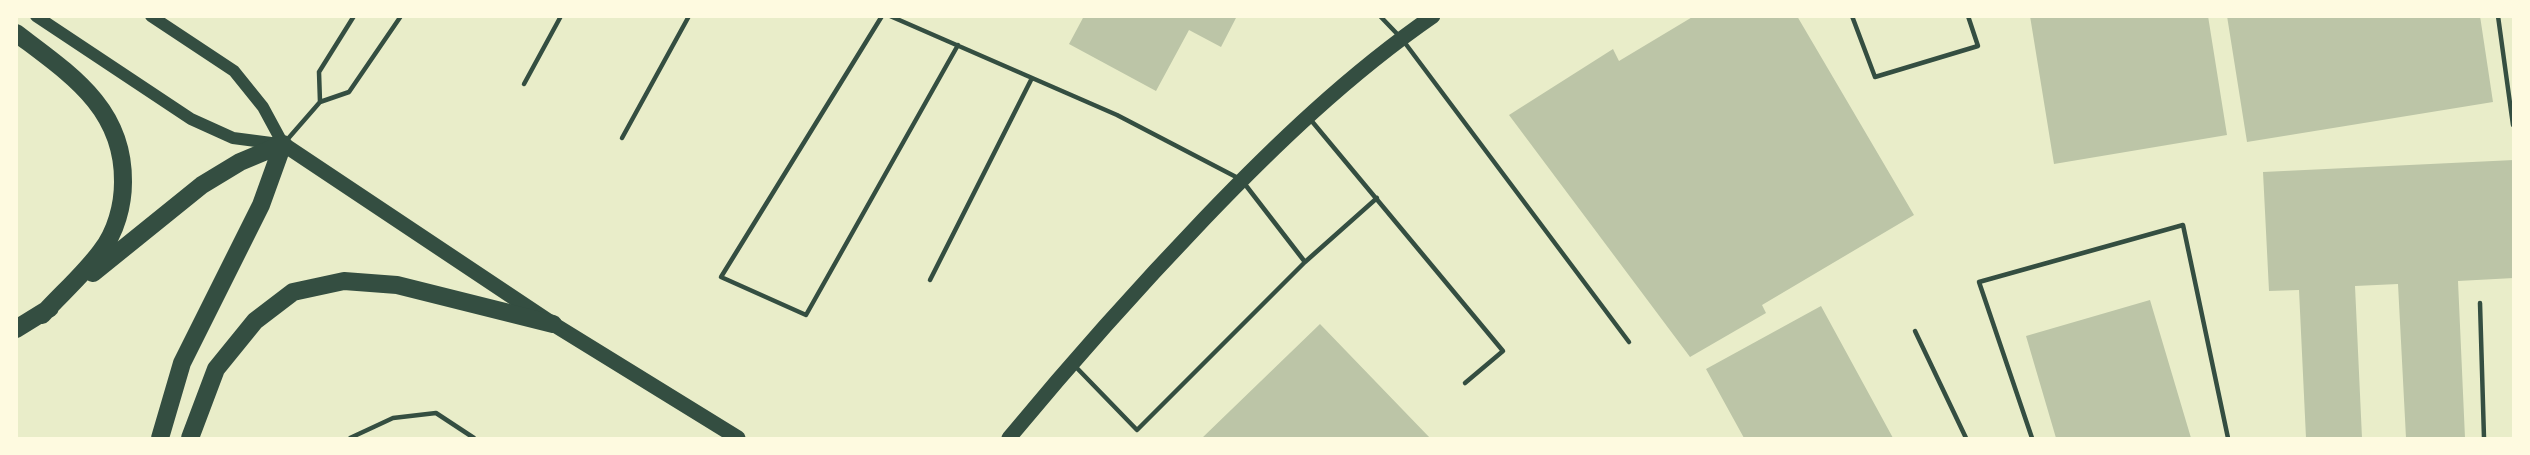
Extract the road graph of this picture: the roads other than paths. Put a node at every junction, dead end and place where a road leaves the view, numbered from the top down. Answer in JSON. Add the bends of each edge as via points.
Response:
{"nodes":[{"id":1,"x":36,"y":16,"type":"edge"},
{"id":2,"x":151,"y":16,"type":"edge"},
{"id":3,"x":354,"y":16,"type":"edge"},
{"id":4,"x":401,"y":16,"type":"edge"},
{"id":5,"x":561,"y":16,"type":"edge"},
{"id":6,"x":689,"y":16,"type":"edge"},
{"id":7,"x":882,"y":16,"type":"edge"},
{"id":8,"x":890,"y":16,"type":"edge"},
{"id":9,"x":1380,"y":16,"type":"edge"},
{"id":10,"x":1433,"y":16,"type":"edge"},
{"id":11,"x":1852,"y":16,"type":"edge"},
{"id":12,"x":1968,"y":16,"type":"edge"},
{"id":13,"x":2498,"y":16,"type":"edge"},
{"id":14,"x":16,"y":33,"type":"edge"},
{"id":15,"x":1402,"y":39,"type":"junction"},
{"id":16,"x":958,"y":45,"type":"junction"},
{"id":17,"x":1032,"y":78,"type":"junction"},
{"id":18,"x":524,"y":84,"type":"dead end"},
{"id":19,"x":320,"y":102,"type":"junction"},
{"id":20,"x":1308,"y":117,"type":"junction"},
{"id":21,"x":2513,"y":125,"type":"edge"},
{"id":22,"x":622,"y":138,"type":"dead end"},
{"id":23,"x":283,"y":144,"type":"junction"},
{"id":24,"x":1242,"y":180,"type":"junction"},
{"id":25,"x":1377,"y":198,"type":"junction"},
{"id":26,"x":1305,"y":262,"type":"junction"},
{"id":27,"x":930,"y":280,"type":"dead end"},
{"id":28,"x":2480,"y":303,"type":"dead end"},
{"id":29,"x":42,"y":315,"type":"junction"},
{"id":30,"x":553,"y":324,"type":"junction"},
{"id":31,"x":16,"y":329,"type":"edge"},
{"id":32,"x":1915,"y":331,"type":"dead end"},
{"id":33,"x":1629,"y":342,"type":"dead end"},
{"id":34,"x":1071,"y":362,"type":"junction"},
{"id":35,"x":1465,"y":384,"type":"dead end"},
{"id":36,"x":160,"y":438,"type":"edge"},
{"id":37,"x":190,"y":438,"type":"edge"},
{"id":38,"x":350,"y":438,"type":"edge"},
{"id":39,"x":474,"y":438,"type":"edge"},
{"id":40,"x":738,"y":438,"type":"edge"},
{"id":41,"x":1009,"y":438,"type":"edge"},
{"id":42,"x":1966,"y":438,"type":"edge"},
{"id":43,"x":2032,"y":438,"type":"edge"},
{"id":44,"x":2228,"y":438,"type":"edge"},
{"id":45,"x":2484,"y":438,"type":"edge"}],
"edges":[{"from":1,"to":23,"type":"main road","via":[[191,119],[233,138]]},
{"from":2,"to":23,"type":"main road","via":[[234,71],[263,107]]},
{"from":3,"to":19,"type":"lane","via":[[319,72]]},
{"from":4,"to":19,"type":"lane","via":[[349,92]]},
{"from":5,"to":18,"type":"lane"},
{"from":6,"to":22,"type":"lane"},
{"from":7,"to":16,"type":"lane","via":[[721,277],[806,315]]},
{"from":8,"to":16,"type":"lane"},
{"from":9,"to":15,"type":"lane"},
{"from":10,"to":15,"type":"main road"},
{"from":11,"to":12,"type":"lane","via":[[1875,77],[1978,46]]},
{"from":13,"to":21,"type":"lane"},
{"from":14,"to":29,"type":"highway","via":[[72,76],[108,117],[123,158],[123,205],[102,250]]},
{"from":15,"to":20,"type":"main road"},
{"from":15,"to":33,"type":"lane"},
{"from":16,"to":17,"type":"lane"},
{"from":17,"to":24,"type":"lane","via":[[1117,115]]},
{"from":17,"to":27,"type":"lane"},
{"from":19,"to":23,"type":"lane"},
{"from":20,"to":24,"type":"main road"},
{"from":20,"to":25,"type":"lane"},
{"from":23,"to":29,"type":"highway","via":[[240,162],[202,185]]},
{"from":23,"to":30,"type":"main road"},
{"from":23,"to":36,"type":"highway","via":[[261,205],[182,363]]},
{"from":24,"to":26,"type":"lane"},
{"from":24,"to":34,"type":"main road"},
{"from":25,"to":26,"type":"lane"},
{"from":25,"to":35,"type":"lane","via":[[1503,351]]},
{"from":26,"to":34,"type":"lane","via":[[1137,430]]},
{"from":28,"to":45,"type":"lane"},
{"from":29,"to":31,"type":"highway"},
{"from":30,"to":37,"type":"highway","via":[[398,285],[344,281],[293,292],[255,321],[216,369]]},
{"from":30,"to":40,"type":"main road"},
{"from":32,"to":42,"type":"lane"},
{"from":34,"to":41,"type":"main road"},
{"from":38,"to":39,"type":"lane","via":[[393,418],[436,413]]},
{"from":43,"to":44,"type":"lane","via":[[1979,282],[2183,225]]}]}
